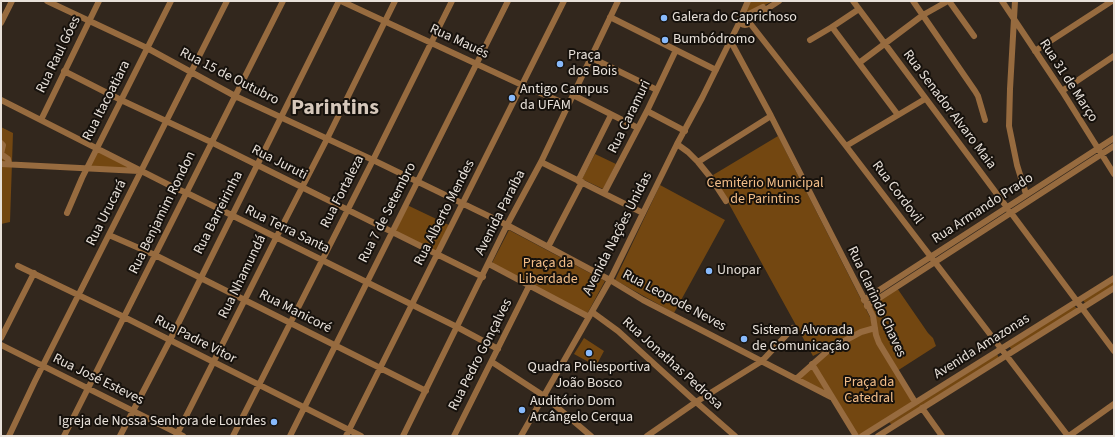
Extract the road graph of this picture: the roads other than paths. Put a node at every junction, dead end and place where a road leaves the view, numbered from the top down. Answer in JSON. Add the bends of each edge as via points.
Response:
{"nodes":[{"id":1,"x":12,"y":1,"type":"edge"},
{"id":2,"x":47,"y":1,"type":"edge"},
{"id":3,"x":99,"y":1,"type":"edge"},
{"id":4,"x":171,"y":1,"type":"edge"},
{"id":5,"x":227,"y":1,"type":"edge"},
{"id":6,"x":283,"y":1,"type":"edge"},
{"id":7,"x":340,"y":1,"type":"edge"},
{"id":8,"x":396,"y":1,"type":"edge"},
{"id":9,"x":452,"y":1,"type":"edge"},
{"id":10,"x":508,"y":1,"type":"edge"},
{"id":11,"x":564,"y":1,"type":"edge"},
{"id":12,"x":618,"y":1,"type":"edge"},
{"id":13,"x":748,"y":1,"type":"edge"},
{"id":14,"x":775,"y":1,"type":"edge"},
{"id":15,"x":778,"y":1,"type":"edge"},
{"id":16,"x":853,"y":1,"type":"edge"},
{"id":17,"x":913,"y":1,"type":"edge"},
{"id":18,"x":948,"y":1,"type":"edge"},
{"id":19,"x":1002,"y":1,"type":"edge"},
{"id":20,"x":1015,"y":1,"type":"edge"},
{"id":21,"x":1112,"y":1,"type":"edge"},
{"id":22,"x":859,"y":9,"type":"junction"},
{"id":23,"x":923,"y":15,"type":"junction"},
{"id":24,"x":610,"y":18,"type":"junction"},
{"id":25,"x":1013,"y":19,"type":"junction"},
{"id":26,"x":89,"y":20,"type":"junction"},
{"id":27,"x":745,"y":20,"type":"junction"},
{"id":28,"x":385,"y":22,"type":"junction"},
{"id":29,"x":1,"y":23,"type":"edge"},
{"id":30,"x":832,"y":27,"type":"junction"},
{"id":31,"x":974,"y":36,"type":"dead end"},
{"id":32,"x":730,"y":40,"type":"junction"},
{"id":33,"x":810,"y":40,"type":"dead end"},
{"id":34,"x":431,"y":43,"type":"junction"},
{"id":35,"x":884,"y":44,"type":"junction"},
{"id":36,"x":147,"y":48,"type":"junction"},
{"id":37,"x":676,"y":50,"type":"junction"},
{"id":38,"x":1035,"y":51,"type":"junction"},
{"id":39,"x":1114,"y":56,"type":"edge"},
{"id":40,"x":592,"y":58,"type":"junction"},
{"id":41,"x":477,"y":63,"type":"junction"},
{"id":42,"x":860,"y":63,"type":"junction"},
{"id":43,"x":716,"y":70,"type":"junction"},
{"id":44,"x":64,"y":71,"type":"junction"},
{"id":45,"x":192,"y":72,"type":"junction"},
{"id":46,"x":522,"y":85,"type":"junction"},
{"id":47,"x":657,"y":90,"type":"junction"},
{"id":48,"x":1062,"y":91,"type":"junction"},
{"id":49,"x":573,"y":95,"type":"junction"},
{"id":50,"x":234,"y":96,"type":"junction"},
{"id":51,"x":925,"y":99,"type":"junction"},
{"id":52,"x":1,"y":100,"type":"edge"},
{"id":53,"x":121,"y":100,"type":"junction"},
{"id":54,"x":568,"y":105,"type":"junction"},
{"id":55,"x":647,"y":111,"type":"junction"},
{"id":56,"x":611,"y":115,"type":"junction"},
{"id":57,"x":898,"y":115,"type":"junction"},
{"id":58,"x":771,"y":116,"type":"junction"},
{"id":59,"x":282,"y":117,"type":"junction"},
{"id":60,"x":41,"y":120,"type":"junction"},
{"id":61,"x":985,"y":120,"type":"dead end"},
{"id":62,"x":167,"y":121,"type":"junction"},
{"id":63,"x":638,"y":128,"type":"junction"},
{"id":64,"x":685,"y":131,"type":"junction"},
{"id":65,"x":1114,"y":138,"type":"edge"},
{"id":66,"x":327,"y":139,"type":"junction"},
{"id":67,"x":212,"y":142,"type":"junction"},
{"id":68,"x":1,"y":143,"type":"edge"},
{"id":69,"x":677,"y":144,"type":"junction"},
{"id":70,"x":846,"y":146,"type":"junction"},
{"id":71,"x":1114,"y":146,"type":"edge"},
{"id":72,"x":97,"y":148,"type":"junction"},
{"id":73,"x":1097,"y":148,"type":"junction"},
{"id":74,"x":1101,"y":154,"type":"junction"},
{"id":75,"x":373,"y":160,"type":"junction"},
{"id":76,"x":540,"y":162,"type":"junction"},
{"id":77,"x":698,"y":162,"type":"junction"},
{"id":78,"x":1,"y":164,"type":"edge"},
{"id":79,"x":9,"y":164,"type":"junction"},
{"id":80,"x":257,"y":165,"type":"junction"},
{"id":81,"x":86,"y":169,"type":"junction"},
{"id":82,"x":141,"y":171,"type":"junction"},
{"id":83,"x":1114,"y":174,"type":"edge"},
{"id":84,"x":417,"y":181,"type":"junction"},
{"id":85,"x":580,"y":182,"type":"junction"},
{"id":86,"x":302,"y":188,"type":"junction"},
{"id":87,"x":187,"y":193,"type":"junction"},
{"id":88,"x":604,"y":193,"type":"junction"},
{"id":89,"x":1026,"y":194,"type":"junction"},
{"id":90,"x":726,"y":201,"type":"dead end"},
{"id":91,"x":462,"y":204,"type":"junction"},
{"id":92,"x":1006,"y":207,"type":"junction"},
{"id":93,"x":348,"y":210,"type":"junction"},
{"id":94,"x":67,"y":213,"type":"dead end"},
{"id":95,"x":643,"y":213,"type":"junction"},
{"id":96,"x":1010,"y":213,"type":"junction"},
{"id":97,"x":231,"y":215,"type":"junction"},
{"id":98,"x":507,"y":225,"type":"junction"},
{"id":99,"x":392,"y":232,"type":"junction"},
{"id":100,"x":109,"y":235,"type":"junction"},
{"id":101,"x":276,"y":238,"type":"junction"},
{"id":102,"x":548,"y":247,"type":"junction"},
{"id":103,"x":438,"y":254,"type":"junction"},
{"id":104,"x":155,"y":255,"type":"junction"},
{"id":105,"x":322,"y":260,"type":"junction"},
{"id":106,"x":933,"y":260,"type":"junction"},
{"id":107,"x":488,"y":264,"type":"junction"},
{"id":108,"x":18,"y":266,"type":"dead end"},
{"id":109,"x":34,"y":273,"type":"junction"},
{"id":110,"x":483,"y":276,"type":"junction"},
{"id":111,"x":200,"y":278,"type":"junction"},
{"id":112,"x":1114,"y":278,"type":"edge"},
{"id":113,"x":610,"y":280,"type":"junction"},
{"id":114,"x":366,"y":283,"type":"junction"},
{"id":115,"x":529,"y":286,"type":"junction"},
{"id":116,"x":1114,"y":288,"type":"edge"},
{"id":117,"x":78,"y":295,"type":"junction"},
{"id":118,"x":245,"y":300,"type":"junction"},
{"id":119,"x":864,"y":300,"type":"junction"},
{"id":120,"x":1076,"y":302,"type":"junction"},
{"id":121,"x":411,"y":306,"type":"junction"},
{"id":122,"x":867,"y":306,"type":"junction"},
{"id":123,"x":1081,"y":308,"type":"junction"},
{"id":124,"x":590,"y":314,"type":"junction"},
{"id":125,"x":124,"y":317,"type":"junction"},
{"id":126,"x":290,"y":323,"type":"junction"},
{"id":127,"x":457,"y":327,"type":"junction"},
{"id":128,"x":793,"y":328,"type":"dead end"},
{"id":129,"x":875,"y":328,"type":"junction"},
{"id":130,"x":1,"y":338,"type":"edge"},
{"id":131,"x":170,"y":340,"type":"junction"},
{"id":132,"x":1,"y":345,"type":"edge"},
{"id":133,"x":334,"y":346,"type":"junction"},
{"id":134,"x":498,"y":349,"type":"junction"},
{"id":135,"x":1001,"y":350,"type":"junction"},
{"id":136,"x":1114,"y":351,"type":"edge"},
{"id":137,"x":1006,"y":356,"type":"junction"},
{"id":138,"x":762,"y":361,"type":"junction"},
{"id":139,"x":214,"y":362,"type":"junction"},
{"id":140,"x":492,"y":362,"type":"junction"},
{"id":141,"x":812,"y":364,"type":"junction"},
{"id":142,"x":43,"y":366,"type":"junction"},
{"id":143,"x":380,"y":368,"type":"junction"},
{"id":144,"x":796,"y":379,"type":"junction"},
{"id":145,"x":259,"y":385,"type":"junction"},
{"id":146,"x":88,"y":388,"type":"junction"},
{"id":147,"x":426,"y":391,"type":"junction"},
{"id":148,"x":544,"y":396,"type":"junction"},
{"id":149,"x":831,"y":396,"type":"junction"},
{"id":150,"x":696,"y":402,"type":"junction"},
{"id":151,"x":915,"y":402,"type":"junction"},
{"id":152,"x":1114,"y":404,"type":"edge"},
{"id":153,"x":304,"y":407,"type":"junction"},
{"id":154,"x":922,"y":408,"type":"junction"},
{"id":155,"x":133,"y":410,"type":"junction"},
{"id":156,"x":882,"y":423,"type":"junction"},
{"id":157,"x":348,"y":433,"type":"edge"},
{"id":158,"x":888,"y":433,"type":"edge"},
{"id":159,"x":179,"y":435,"type":"edge"},
{"id":160,"x":9,"y":436,"type":"edge"},
{"id":161,"x":64,"y":436,"type":"edge"},
{"id":162,"x":120,"y":436,"type":"edge"},
{"id":163,"x":233,"y":436,"type":"edge"},
{"id":164,"x":290,"y":436,"type":"edge"},
{"id":165,"x":361,"y":436,"type":"edge"},
{"id":166,"x":403,"y":436,"type":"edge"},
{"id":167,"x":454,"y":436,"type":"edge"},
{"id":168,"x":521,"y":436,"type":"edge"},
{"id":169,"x":591,"y":436,"type":"edge"},
{"id":170,"x":647,"y":436,"type":"edge"},
{"id":171,"x":735,"y":436,"type":"edge"},
{"id":172,"x":856,"y":436,"type":"edge"},
{"id":173,"x":862,"y":436,"type":"edge"},
{"id":174,"x":878,"y":436,"type":"edge"},
{"id":175,"x":942,"y":436,"type":"edge"},
{"id":176,"x":1068,"y":436,"type":"edge"}],
"edges":[{"from":1,"to":29,"type":"street"},
{"from":2,"to":26,"type":"street","name":"Rua 15 de Outubro"},
{"from":3,"to":26,"type":"street","name":"Rua Raul Góes"},
{"from":4,"to":36,"type":"street","name":"Rua Itacoatiara"},
{"from":5,"to":45,"type":"street","name":"Rua Urucará"},
{"from":6,"to":50,"type":"street","name":"Rua Benjamim Rondon"},
{"from":7,"to":28,"type":"street","name":"Rua Maués"},
{"from":7,"to":59,"type":"street","name":"Rua Barreirinha"},
{"from":8,"to":28,"type":"street","name":"Rua Nhamundá"},
{"from":9,"to":34,"type":"street","name":"Rua Fortaleza"},
{"from":10,"to":41,"type":"street","name":"Rua 7 de Setembro"},
{"from":11,"to":46,"type":"street","name":"Rua Alberto Mendes"},
{"from":12,"to":24,"type":"street","name":"Avenida Paraíba"},
{"from":13,"to":27,"type":"street","name":"Avenida Nações Unidas"},
{"from":14,"to":27,"type":"street"},
{"from":15,"to":27,"type":"street"},
{"from":16,"to":22,"type":"street","name":"Rua Senador Alvaro Maia"},
{"from":17,"to":23,"type":"street"},
{"from":18,"to":23,"type":"street"},
{"from":18,"to":31,"type":"street"},
{"from":19,"to":25,"type":"street","name":"Rua 31 de Março"},
{"from":20,"to":25,"type":"street"},
{"from":21,"to":38,"type":"street"},
{"from":22,"to":30,"type":"street"},
{"from":22,"to":35,"type":"street","name":"Rua Senador Alvaro Maia"},
{"from":23,"to":35,"type":"street"},
{"from":23,"to":61,"type":"street","via":[[978,96]]},
{"from":24,"to":37,"type":"street"},
{"from":24,"to":40,"type":"street","name":"Avenida Paraíba"},
{"from":25,"to":38,"type":"street","name":"Rua 31 de Março"},
{"from":25,"to":89,"type":"street","via":[[1010,126],[1017,165]]},
{"from":26,"to":36,"type":"street","name":"Rua 15 de Outubro"},
{"from":26,"to":44,"type":"street","name":"Rua Raul Góes"},
{"from":27,"to":32,"type":"street","name":"Avenida Nações Unidas"},
{"from":27,"to":70,"type":"street","name":"Rua Cordovil"},
{"from":28,"to":34,"type":"street","name":"Rua Maués"},
{"from":28,"to":66,"type":"street","name":"Rua Nhamundá"},
{"from":30,"to":33,"type":"street"},
{"from":30,"to":42,"type":"street"},
{"from":32,"to":43,"type":"street","name":"Avenida Nações Unidas"},
{"from":32,"to":58,"type":"street","name":"Rua Clarindo Chaves"},
{"from":34,"to":41,"type":"street","name":"Rua Maués"},
{"from":34,"to":75,"type":"street","name":"Rua Fortaleza"},
{"from":35,"to":42,"type":"street"},
{"from":35,"to":51,"type":"street","name":"Rua Senador Alvaro Maia"},
{"from":36,"to":45,"type":"street","name":"Rua 15 de Outubro"},
{"from":36,"to":53,"type":"street","name":"Rua Itacoatiara"},
{"from":37,"to":43,"type":"street"},
{"from":37,"to":47,"type":"street","name":"Rua Caramuri"},
{"from":38,"to":48,"type":"street","name":"Rua 31 de Março"},
{"from":39,"to":48,"type":"street"},
{"from":40,"to":47,"type":"street"},
{"from":40,"to":49,"type":"street","name":"Avenida Paraíba"},
{"from":41,"to":46,"type":"street","name":"Rua Maués"},
{"from":41,"to":84,"type":"street","name":"Rua 7 de Setembro"},
{"from":42,"to":57,"type":"street"},
{"from":43,"to":64,"type":"street","name":"Avenida Nações Unidas"},
{"from":44,"to":53,"type":"street","name":"Rua Juruti"},
{"from":44,"to":60,"type":"street","name":"Rua Raul Góes"},
{"from":45,"to":50,"type":"street","name":"Rua 15 de Outubro"},
{"from":45,"to":62,"type":"street","name":"Rua Urucará"},
{"from":46,"to":54,"type":"street","name":"Rua Maués"},
{"from":46,"to":91,"type":"street","name":"Rua Alberto Mendes"},
{"from":47,"to":55,"type":"street","name":"Rua Caramuri"},
{"from":48,"to":73,"type":"street","name":"Rua 31 de Março"},
{"from":49,"to":54,"type":"street","name":"Avenida Paraíba"},
{"from":49,"to":56,"type":"street"},
{"from":50,"to":59,"type":"street","name":"Rua 15 de Outubro"},
{"from":50,"to":67,"type":"street","name":"Rua Benjamim Rondon"},
{"from":51,"to":57,"type":"street"},
{"from":51,"to":92,"type":"street","name":"Rua Senador Alvaro Maia"},
{"from":52,"to":60,"type":"street","name":"Rua Terra Santa"},
{"from":53,"to":62,"type":"street","name":"Rua Juruti"},
{"from":53,"to":72,"type":"street","name":"Rua Itacoatiara"},
{"from":54,"to":76,"type":"street","name":"Avenida Paraíba"},
{"from":55,"to":63,"type":"street","name":"Rua Caramuri"},
{"from":55,"to":64,"type":"street"},
{"from":56,"to":63,"type":"street"},
{"from":56,"to":85,"type":"street"},
{"from":57,"to":70,"type":"street"},
{"from":58,"to":77,"type":"street"},
{"from":58,"to":119,"type":"street","name":"Rua Clarindo Chaves"},
{"from":59,"to":66,"type":"street","name":"Rua 15 de Outubro"},
{"from":59,"to":80,"type":"street","name":"Rua Barreirinha"},
{"from":60,"to":72,"type":"street","name":"Rua Terra Santa"},
{"from":62,"to":67,"type":"street","name":"Rua Juruti"},
{"from":62,"to":82,"type":"street","name":"Rua Urucará"},
{"from":63,"to":88,"type":"street","name":"Rua Caramuri"},
{"from":64,"to":69,"type":"street","name":"Avenida Nações Unidas"},
{"from":65,"to":73,"type":"street","name":"Rua Armando Prado"},
{"from":66,"to":75,"type":"street","name":"Rua 15 de Outubro"},
{"from":66,"to":86,"type":"street","name":"Rua Nhamundá"},
{"from":67,"to":80,"type":"street","name":"Rua Juruti"},
{"from":67,"to":87,"type":"street","name":"Rua Benjamim Rondon"},
{"from":68,"to":79,"type":"street","via":[[2,156],[8,159]]},
{"from":69,"to":77,"type":"street"},
{"from":69,"to":95,"type":"street","name":"Avenida Nações Unidas"},
{"from":70,"to":106,"type":"street","name":"Rua Cordovil"},
{"from":71,"to":74,"type":"street","name":"Rua Armando Prado"},
{"from":72,"to":81,"type":"street","name":"Rua Itacoatiara"},
{"from":72,"to":82,"type":"street","name":"Rua Terra Santa"},
{"from":73,"to":74,"type":"street","name":"Rua 31 de Março"},
{"from":73,"to":89,"type":"street","name":"Rua Armando Prado"},
{"from":74,"to":83,"type":"street","name":"Rua 31 de Março"},
{"from":74,"to":96,"type":"street","name":"Rua Armando Prado"},
{"from":75,"to":84,"type":"street","name":"Rua 15 de Outubro"},
{"from":75,"to":93,"type":"street","name":"Rua Fortaleza"},
{"from":76,"to":85,"type":"street"},
{"from":76,"to":98,"type":"street","name":"Avenida Paraíba"},
{"from":77,"to":90,"type":"street"},
{"from":78,"to":79,"type":"street"},
{"from":79,"to":81,"type":"street"},
{"from":80,"to":86,"type":"street","name":"Rua Juruti"},
{"from":80,"to":97,"type":"street","name":"Rua Barreirinha"},
{"from":81,"to":82,"type":"street"},
{"from":81,"to":94,"type":"street","name":"Rua Itacoatiara"},
{"from":82,"to":87,"type":"street","name":"Rua Terra Santa"},
{"from":82,"to":100,"type":"street","name":"Rua Urucará"},
{"from":84,"to":91,"type":"street","name":"Rua 15 de Outubro"},
{"from":84,"to":99,"type":"street","name":"Rua 7 de Setembro"},
{"from":85,"to":88,"type":"street"},
{"from":85,"to":102,"type":"street"},
{"from":86,"to":93,"type":"street","name":"Rua Juruti"},
{"from":86,"to":101,"type":"street","name":"Rua Nhamundá"},
{"from":87,"to":97,"type":"street","name":"Rua Terra Santa"},
{"from":87,"to":104,"type":"street","name":"Rua Benjamim Rondon"},
{"from":88,"to":95,"type":"street"},
{"from":89,"to":92,"type":"street","name":"Rua Armando Prado"},
{"from":91,"to":98,"type":"street","name":"Rua 15 de Outubro"},
{"from":91,"to":103,"type":"street","name":"Rua Alberto Mendes"},
{"from":92,"to":96,"type":"street","name":"Rua Senador Alvaro Maia"},
{"from":92,"to":106,"type":"street","name":"Rua Armando Prado"},
{"from":93,"to":99,"type":"street","name":"Rua Juruti"},
{"from":93,"to":105,"type":"street","name":"Rua Fortaleza"},
{"from":95,"to":113,"type":"street","name":"Avenida Nações Unidas"},
{"from":96,"to":106,"type":"street","name":"Rua Armando Prado"},
{"from":96,"to":120,"type":"street","name":"Rua Senador Alvaro Maia"},
{"from":97,"to":101,"type":"street","name":"Rua Terra Santa"},
{"from":97,"to":111,"type":"street","name":"Rua Barreirinha"},
{"from":98,"to":102,"type":"street","name":"Rua Leopode Neves"},
{"from":98,"to":107,"type":"street","name":"Avenida Paraíba"},
{"from":99,"to":103,"type":"street","name":"Rua Juruti"},
{"from":99,"to":114,"type":"street","name":"Rua 7 de Setembro"},
{"from":100,"to":104,"type":"street","name":"Rua Manicoré"},
{"from":100,"to":117,"type":"street","name":"Rua Urucará"},
{"from":101,"to":105,"type":"street","name":"Rua Terra Santa"},
{"from":101,"to":118,"type":"street","name":"Rua Nhamundá"},
{"from":102,"to":113,"type":"street","name":"Rua Leopode Neves"},
{"from":103,"to":110,"type":"street","name":"Rua Juruti"},
{"from":103,"to":121,"type":"street","name":"Rua Alberto Mendes"},
{"from":104,"to":111,"type":"street","name":"Rua Manicoré"},
{"from":104,"to":125,"type":"street","name":"Rua Benjamim Rondon"},
{"from":105,"to":114,"type":"street","name":"Rua Terra Santa"},
{"from":105,"to":126,"type":"street","name":"Rua Fortaleza"},
{"from":106,"to":119,"type":"street","name":"Rua Armando Prado"},
{"from":106,"to":122,"type":"street","name":"Rua Armando Prado"},
{"from":106,"to":135,"type":"street","name":"Rua Cordovil"},
{"from":107,"to":110,"type":"street","name":"Avenida Paraíba"},
{"from":107,"to":115,"type":"street","name":"Rua Jonathas Pedrosa"},
{"from":108,"to":109,"type":"street","name":"Rua Padre Vitor"},
{"from":109,"to":117,"type":"street","name":"Rua Padre Vitor"},
{"from":109,"to":130,"type":"street"},
{"from":110,"to":127,"type":"street","name":"Avenida Paraíba"},
{"from":111,"to":118,"type":"street","name":"Rua Manicoré"},
{"from":111,"to":131,"type":"street","name":"Rua Barreirinha"},
{"from":112,"to":120,"type":"street","name":"Avenida Amazonas"},
{"from":113,"to":124,"type":"street","name":"Avenida Nações Unidas"},
{"from":113,"to":138,"type":"street","name":"Rua Leopode Neves","via":[[643,300]]},
{"from":114,"to":121,"type":"street","name":"Rua Terra Santa"},
{"from":114,"to":133,"type":"street","name":"Rua 7 de Setembro"},
{"from":115,"to":124,"type":"street","name":"Rua Jonathas Pedrosa"},
{"from":115,"to":134,"type":"street","name":"Rua Pedro Gonçalves"},
{"from":116,"to":123,"type":"street","name":"Avenida Amazonas"},
{"from":117,"to":125,"type":"street","name":"Rua Padre Vitor"},
{"from":117,"to":142,"type":"street","name":"Rua Urucará"},
{"from":118,"to":126,"type":"street","name":"Rua Manicoré"},
{"from":118,"to":139,"type":"street","name":"Rua Nhamundá"},
{"from":119,"to":122,"type":"street","name":"Rua Clarindo Chaves"},
{"from":120,"to":123,"type":"street","name":"Rua Senador Alvaro Maia"},
{"from":120,"to":135,"type":"street","name":"Avenida Amazonas"},
{"from":121,"to":127,"type":"street","name":"Rua Terra Santa"},
{"from":121,"to":143,"type":"street","name":"Rua Alberto Mendes"},
{"from":122,"to":129,"type":"street","name":"Rua Clarindo Chaves"},
{"from":123,"to":136,"type":"street"},
{"from":123,"to":137,"type":"street","name":"Avenida Amazonas"},
{"from":124,"to":148,"type":"street","name":"Avenida Nações Unidas"},
{"from":124,"to":150,"type":"street","name":"Rua Jonathas Pedrosa","via":[[618,331]]},
{"from":125,"to":131,"type":"street","name":"Rua Padre Vitor"},
{"from":125,"to":146,"type":"street","name":"Rua Benjamim Rondon"},
{"from":126,"to":133,"type":"street","name":"Rua Manicoré"},
{"from":126,"to":145,"type":"street","name":"Rua Fortaleza"},
{"from":127,"to":134,"type":"street","name":"Rua Terra Santa"},
{"from":127,"to":147,"type":"street","name":"Avenida Paraíba"},
{"from":128,"to":138,"type":"street"},
{"from":129,"to":141,"type":"street","via":[[836,344]]},
{"from":129,"to":151,"type":"street","name":"Rua Clarindo Chaves","via":[[879,344]]},
{"from":131,"to":139,"type":"street","name":"Rua Padre Vitor"},
{"from":131,"to":155,"type":"street","name":"Rua Barreirinha"},
{"from":132,"to":142,"type":"street","name":"Rua José Esteves"},
{"from":133,"to":143,"type":"street","name":"Rua Manicoré"},
{"from":133,"to":153,"type":"street","name":"Rua 7 de Setembro"},
{"from":134,"to":140,"type":"street","name":"Rua Pedro Gonçalves"},
{"from":135,"to":137,"type":"street","name":"Rua Cordovil"},
{"from":135,"to":151,"type":"street","name":"Avenida Amazonas"},
{"from":137,"to":154,"type":"street","name":"Avenida Amazonas"},
{"from":137,"to":176,"type":"street","name":"Rua Cordovil"},
{"from":138,"to":144,"type":"street","name":"Rua Leopode Neves"},
{"from":138,"to":150,"type":"street"},
{"from":139,"to":145,"type":"street","name":"Rua Padre Vitor"},
{"from":139,"to":159,"type":"street","name":"Rua Nhamundá"},
{"from":140,"to":148,"type":"street"},
{"from":140,"to":167,"type":"street","name":"Rua Pedro Gonçalves"},
{"from":141,"to":144,"type":"street"},
{"from":141,"to":149,"type":"street"},
{"from":142,"to":146,"type":"street","name":"Rua José Esteves"},
{"from":142,"to":160,"type":"street","name":"Rua Urucará"},
{"from":143,"to":147,"type":"street","name":"Rua Manicoré"},
{"from":143,"to":157,"type":"street","name":"Rua Alberto Mendes"},
{"from":144,"to":149,"type":"street","name":"Rua Leopode Neves"},
{"from":145,"to":153,"type":"street","name":"Rua Padre Vitor"},
{"from":145,"to":163,"type":"street","name":"Rua Fortaleza"},
{"from":146,"to":155,"type":"street","name":"Rua José Esteves"},
{"from":146,"to":161,"type":"street","name":"Rua Benjamim Rondon"},
{"from":147,"to":166,"type":"street","name":"Avenida Paraíba"},
{"from":148,"to":168,"type":"street","name":"Avenida Nações Unidas"},
{"from":148,"to":169,"type":"street"},
{"from":149,"to":172,"type":"street"},
{"from":150,"to":170,"type":"street"},
{"from":150,"to":171,"type":"street","name":"Rua Jonathas Pedrosa"},
{"from":151,"to":156,"type":"street","name":"Avenida Amazonas"},
{"from":152,"to":176,"type":"street"},
{"from":153,"to":157,"type":"street","name":"Rua Padre Vitor"},
{"from":153,"to":164,"type":"street","name":"Rua 7 de Setembro"},
{"from":154,"to":158,"type":"street","name":"Avenida Amazonas"},
{"from":154,"to":175,"type":"street"},
{"from":155,"to":159,"type":"street","name":"Rua José Esteves"},
{"from":155,"to":162,"type":"street","name":"Rua Barreirinha"},
{"from":156,"to":158,"type":"street"},
{"from":156,"to":173,"type":"street","name":"Avenida Amazonas"},
{"from":157,"to":165,"type":"street","name":"Rua Padre Vitor"},
{"from":158,"to":174,"type":"street","name":"Avenida Amazonas"}]}
